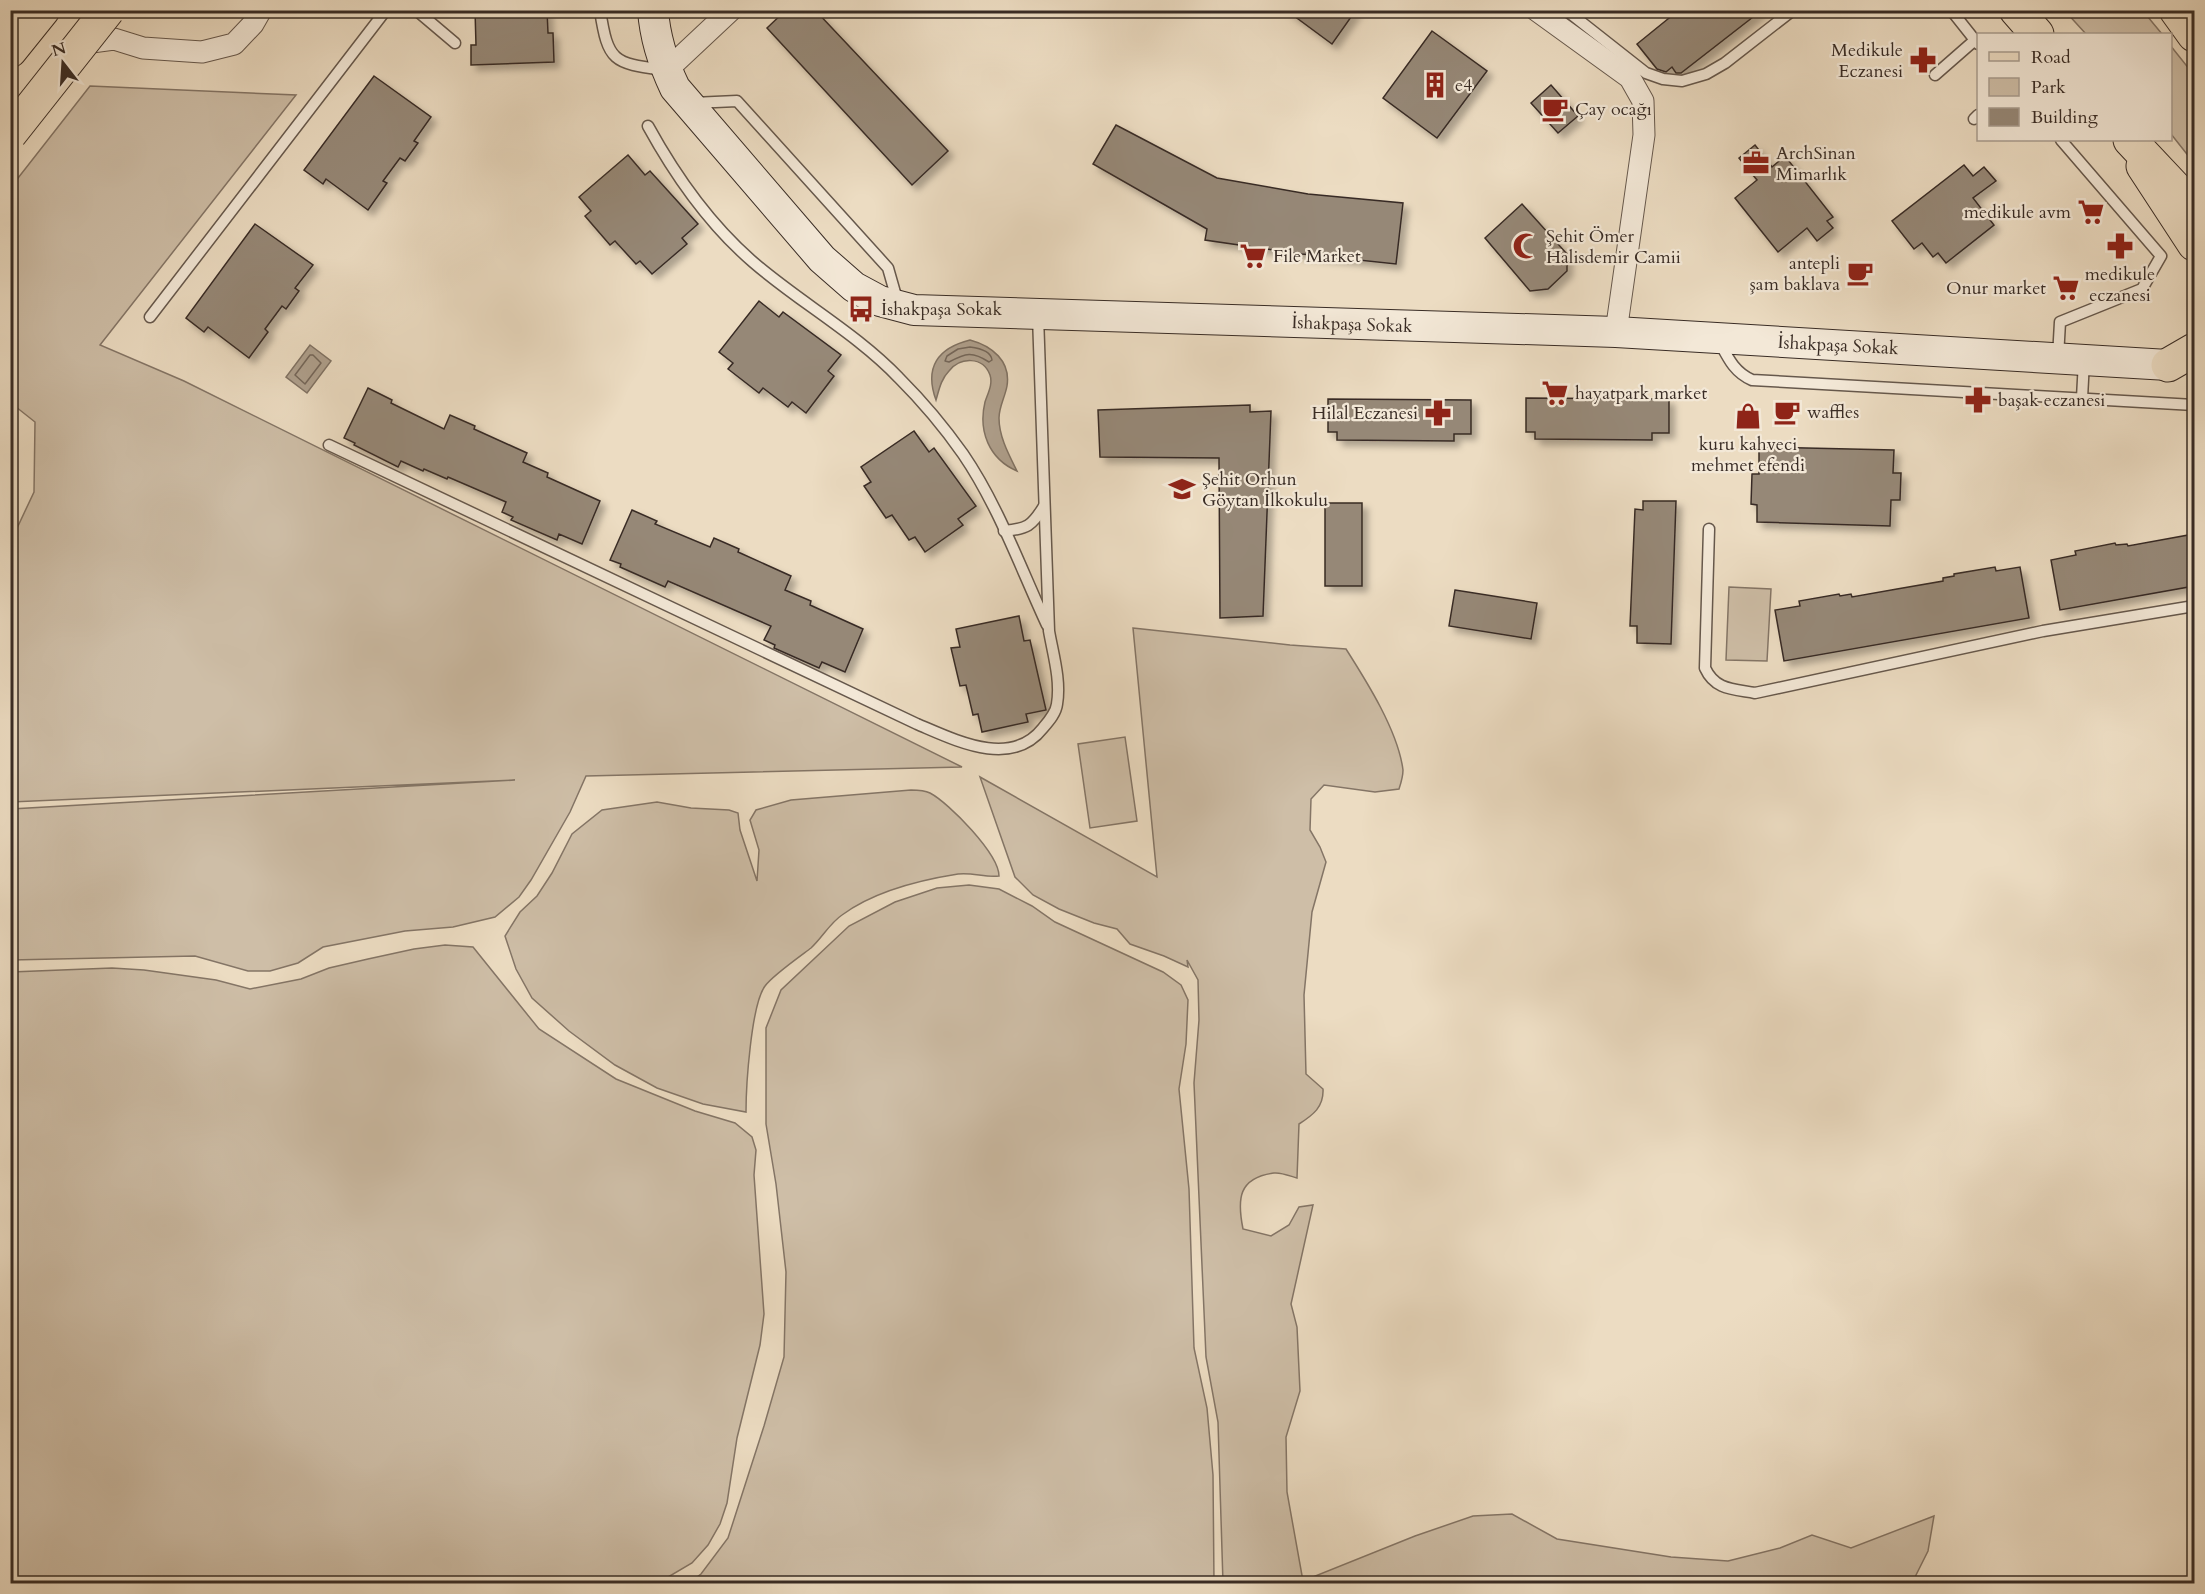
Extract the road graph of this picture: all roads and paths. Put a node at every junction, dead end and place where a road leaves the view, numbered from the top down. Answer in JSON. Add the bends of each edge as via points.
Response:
{"nodes":[{"id":1,"x":43,"y":10,"type":"edge"},
{"id":2,"x":108,"y":10,"type":"edge"},
{"id":3,"x":261,"y":10,"type":"edge"},
{"id":4,"x":386,"y":10,"type":"edge"},
{"id":5,"x":416,"y":10,"type":"edge"},
{"id":6,"x":600,"y":10,"type":"edge"},
{"id":7,"x":653,"y":10,"type":"edge"},
{"id":8,"x":731,"y":10,"type":"edge"},
{"id":9,"x":1536,"y":10,"type":"edge"},
{"id":10,"x":1566,"y":10,"type":"edge"},
{"id":11,"x":1793,"y":10,"type":"edge"},
{"id":12,"x":1951,"y":10,"type":"edge"},
{"id":13,"x":2016,"y":10,"type":"edge"},
{"id":14,"x":2176,"y":10,"type":"edge"},
{"id":15,"x":2036,"y":33,"type":"edge"},
{"id":16,"x":2194,"y":35,"type":"edge"},
{"id":17,"x":1977,"y":42,"type":"edge"},
{"id":18,"x":455,"y":43,"type":"dead end"},
{"id":19,"x":10,"y":51,"type":"edge"},
{"id":20,"x":667,"y":70,"type":"junction"},
{"id":21,"x":1935,"y":75,"type":"dead end"},
{"id":22,"x":688,"y":103,"type":"junction"},
{"id":23,"x":10,"y":113,"type":"edge"},
{"id":24,"x":648,"y":126,"type":"dead end"},
{"id":25,"x":10,"y":134,"type":"edge"},
{"id":26,"x":2062,"y":141,"type":"edge"},
{"id":27,"x":2126,"y":141,"type":"edge"},
{"id":28,"x":2131,"y":141,"type":"edge"},
{"id":29,"x":2194,"y":208,"type":"edge"},
{"id":30,"x":2194,"y":244,"type":"edge"},
{"id":31,"x":899,"y":306,"type":"junction"},
{"id":32,"x":1037,"y":314,"type":"junction"},
{"id":33,"x":150,"y":317,"type":"dead end"},
{"id":34,"x":1616,"y":332,"type":"junction"},
{"id":35,"x":1718,"y":338,"type":"junction"},
{"id":36,"x":2071,"y":359,"type":"junction"},
{"id":37,"x":2188,"y":360,"type":"edge"},
{"id":38,"x":2082,"y":398,"type":"junction"},
{"id":39,"x":2194,"y":405,"type":"edge"},
{"id":40,"x":329,"y":445,"type":"dead end"},
{"id":41,"x":1044,"y":506,"type":"junction"},
{"id":42,"x":1709,"y":529,"type":"dead end"},
{"id":43,"x":1004,"y":531,"type":"junction"},
{"id":44,"x":2194,"y":606,"type":"edge"},
{"id":45,"x":1049,"y":631,"type":"junction"}],
"edges":[{"from":1,"to":19,"type":"main road"},
{"from":2,"to":25,"type":"main road","bridge":true},
{"from":3,"to":23,"type":"street","via":[[234,45],[202,52],[143,48],[114,39],[78,43],[35,82]]},
{"from":4,"to":33,"type":"lane"},
{"from":5,"to":18,"type":"lane"},
{"from":6,"to":20,"type":"lane","via":[[604,38],[616,59],[632,66]]},
{"from":7,"to":20,"type":"street","name":"İshakpaşa Sokak","via":[[654,30]]},
{"from":8,"to":20,"type":"street"},
{"from":9,"to":34,"type":"street","via":[[1630,78],[1643,101],[1644,135]]},
{"from":10,"to":11,"type":"lane","via":[[1646,73],[1682,81],[1725,63]]},
{"from":12,"to":17,"type":"lane"},
{"from":13,"to":15,"type":"main road"},
{"from":14,"to":16,"type":"main road"},
{"from":17,"to":21,"type":"lane"},
{"from":20,"to":22,"type":"street","name":"İshakpaşa Sokak"},
{"from":22,"to":31,"type":"street","name":"İshakpaşa Sokak","via":[[822,259],[854,287]]},
{"from":22,"to":31,"type":"lane","via":[[737,101],[888,268]]},
{"from":24,"to":43,"type":"lane","via":[[687,190],[714,224],[752,262],[897,375],[933,415],[964,455]]},
{"from":26,"to":36,"type":"lane","via":[[2161,256],[2142,289],[2060,322]]},
{"from":27,"to":30,"type":"main road"},
{"from":28,"to":29,"type":"main road"},
{"from":31,"to":32,"type":"street","name":"İshakpaşa Sokak","via":[[914,310]]},
{"from":32,"to":34,"type":"street","name":"İshakpaşa Sokak"},
{"from":32,"to":41,"type":"lane"},
{"from":34,"to":35,"type":"street","name":"İshakpaşa Sokak"},
{"from":35,"to":36,"type":"street","name":"İshakpaşa Sokak"},
{"from":35,"to":38,"type":"lane","via":[[1730,362],[1752,380]]},
{"from":36,"to":37,"type":"street","name":"İshakpaşa Sokak"},
{"from":36,"to":38,"type":"lane"},
{"from":38,"to":39,"type":"lane"},
{"from":40,"to":45,"type":"lane","via":[[960,743],[980,748],[1013,748],[1039,734],[1057,706],[1058,682]]},
{"from":41,"to":43,"type":"lane","via":[[1030,526]]},
{"from":41,"to":45,"type":"lane"},
{"from":42,"to":44,"type":"lane","via":[[1705,668],[1710,680],[1726,688],[1755,693],[2043,631]]},
{"from":43,"to":45,"type":"lane"}]}
